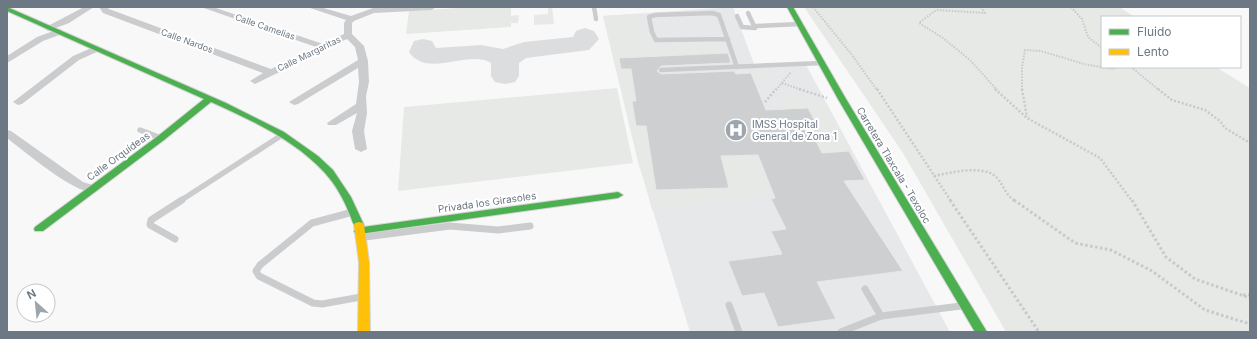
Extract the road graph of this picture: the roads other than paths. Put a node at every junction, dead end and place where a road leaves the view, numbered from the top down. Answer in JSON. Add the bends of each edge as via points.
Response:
{"nodes":[{"id":1,"x":90,"y":7,"type":"edge"},
{"id":2,"x":103,"y":7,"type":"edge"},
{"id":3,"x":205,"y":7,"type":"edge"},
{"id":4,"x":311,"y":7,"type":"edge"},
{"id":5,"x":344,"y":7,"type":"edge"},
{"id":6,"x":432,"y":7,"type":"edge"},
{"id":7,"x":594,"y":7,"type":"edge"},
{"id":8,"x":790,"y":7,"type":"edge"},
{"id":9,"x":385,"y":8,"type":"edge"},
{"id":10,"x":7,"y":9,"type":"edge"},
{"id":11,"x":332,"y":12,"type":"junction"},
{"id":12,"x":748,"y":13,"type":"dead end"},
{"id":13,"x":737,"y":16,"type":"dead end"},
{"id":14,"x":351,"y":19,"type":"junction"},
{"id":15,"x":596,"y":19,"type":"dead end"},
{"id":16,"x":800,"y":24,"type":"junction"},
{"id":17,"x":756,"y":26,"type":"junction"},
{"id":18,"x":48,"y":28,"type":"junction"},
{"id":19,"x":59,"y":32,"type":"junction"},
{"id":20,"x":348,"y":35,"type":"junction"},
{"id":21,"x":728,"y":39,"type":"junction"},
{"id":22,"x":324,"y":47,"type":"junction"},
{"id":23,"x":96,"y":49,"type":"junction"},
{"id":24,"x":7,"y":60,"type":"edge"},
{"id":25,"x":363,"y":61,"type":"junction"},
{"id":26,"x":823,"y":63,"type":"junction"},
{"id":27,"x":737,"y":68,"type":"junction"},
{"id":28,"x":661,"y":70,"type":"dead end"},
{"id":29,"x":272,"y":73,"type":"junction"},
{"id":30,"x":255,"y":81,"type":"dead end"},
{"id":31,"x":209,"y":99,"type":"junction"},
{"id":32,"x":18,"y":102,"type":"dead end"},
{"id":33,"x":294,"y":102,"type":"dead end"},
{"id":34,"x":362,"y":105,"type":"junction"},
{"id":35,"x":332,"y":123,"type":"dead end"},
{"id":36,"x":140,"y":130,"type":"dead end"},
{"id":37,"x":7,"y":133,"type":"edge"},
{"id":38,"x":282,"y":135,"type":"junction"},
{"id":39,"x":162,"y":138,"type":"junction"},
{"id":40,"x":361,"y":149,"type":"dead end"},
{"id":41,"x":92,"y":188,"type":"junction"},
{"id":42,"x":618,"y":195,"type":"dead end"},
{"id":43,"x":354,"y":211,"type":"junction"},
{"id":44,"x":530,"y":226,"type":"dead end"},
{"id":45,"x":39,"y":229,"type":"dead end"},
{"id":46,"x":360,"y":234,"type":"junction"},
{"id":47,"x":175,"y":239,"type":"dead end"},
{"id":48,"x":865,"y":289,"type":"dead end"},
{"id":49,"x":365,"y":296,"type":"junction"},
{"id":50,"x":729,"y":305,"type":"dead end"},
{"id":51,"x":966,"y":306,"type":"junction"},
{"id":52,"x":881,"y":316,"type":"junction"},
{"id":53,"x":364,"y":332,"type":"edge"},
{"id":54,"x":739,"y":332,"type":"edge"},
{"id":55,"x":841,"y":332,"type":"edge"},
{"id":56,"x":982,"y":332,"type":"edge"}],
"edges":[{"from":1,"to":18,"type":"street"},
{"from":2,"to":29,"type":"street","name":"Calle Nardos","via":[[106,11]]},
{"from":3,"to":22,"type":"street","name":"Calle Camelias"},
{"from":4,"to":11,"type":"street"},
{"from":5,"to":11,"type":"street"},
{"from":6,"to":9,"type":"street"},
{"from":7,"to":15,"type":"lane"},
{"from":8,"to":16,"type":"main road","name":"Carretera Tlaxcala - Texoloc"},
{"from":9,"to":14,"type":"street"},
{"from":10,"to":18,"type":"main road"},
{"from":11,"to":14,"type":"street"},
{"from":12,"to":17,"type":"lane"},
{"from":13,"to":17,"type":"lane","via":[[742,27]]},
{"from":14,"to":20,"type":"street","name":"Calle Margaritas","via":[[348,23]]},
{"from":16,"to":17,"type":"lane"},
{"from":16,"to":26,"type":"main road","name":"Carretera Tlaxcala - Texoloc"},
{"from":18,"to":19,"type":"main road"},
{"from":19,"to":23,"type":"main road"},
{"from":19,"to":24,"type":"street","via":[[40,39]]},
{"from":20,"to":22,"type":"street","name":"Calle Margaritas"},
{"from":20,"to":25,"type":"street","via":[[359,46]]},
{"from":21,"to":21,"type":"lane","via":[[717,14],[649,17],[656,40]]},
{"from":21,"to":27,"type":"lane"},
{"from":22,"to":29,"type":"street","name":"Calle Margaritas"},
{"from":23,"to":31,"type":"main road"},
{"from":23,"to":32,"type":"street","via":[[76,58]]},
{"from":25,"to":33,"type":"street"},
{"from":25,"to":34,"type":"street"},
{"from":26,"to":27,"type":"lane"},
{"from":26,"to":51,"type":"main road","name":"Carretera Tlaxcala - Texoloc"},
{"from":27,"to":28,"type":"lane"},
{"from":29,"to":30,"type":"street","name":"Calle Margaritas"},
{"from":31,"to":38,"type":"main road"},
{"from":31,"to":39,"type":"main road","name":"Calle Orquídeas"},
{"from":34,"to":35,"type":"street"},
{"from":34,"to":40,"type":"street","via":[[358,131]]},
{"from":36,"to":39,"type":"lane"},
{"from":37,"to":41,"type":"street","via":[[79,185]]},
{"from":38,"to":43,"type":"main road","via":[[300,146],[328,170],[348,197]]},
{"from":38,"to":47,"type":"lane","via":[[151,220],[151,226]]},
{"from":39,"to":41,"type":"main road","name":"Calle Orquídeas"},
{"from":41,"to":45,"type":"main road","name":"Calle Orquídeas"},
{"from":42,"to":46,"type":"main road","name":"Privada los Girasoles"},
{"from":43,"to":46,"type":"main road"},
{"from":43,"to":49,"type":"lane","via":[[312,223],[256,271],[259,276],[313,303],[322,304]]},
{"from":44,"to":46,"type":"lane","via":[[498,230],[447,226]]},
{"from":46,"to":49,"type":"main road","via":[[364,258]]},
{"from":48,"to":52,"type":"lane"},
{"from":49,"to":53,"type":"main road"},
{"from":50,"to":54,"type":"lane"},
{"from":51,"to":52,"type":"lane"},
{"from":51,"to":56,"type":"main road","name":"Carretera Tlaxcala - Texoloc"},
{"from":52,"to":55,"type":"lane"}]}
